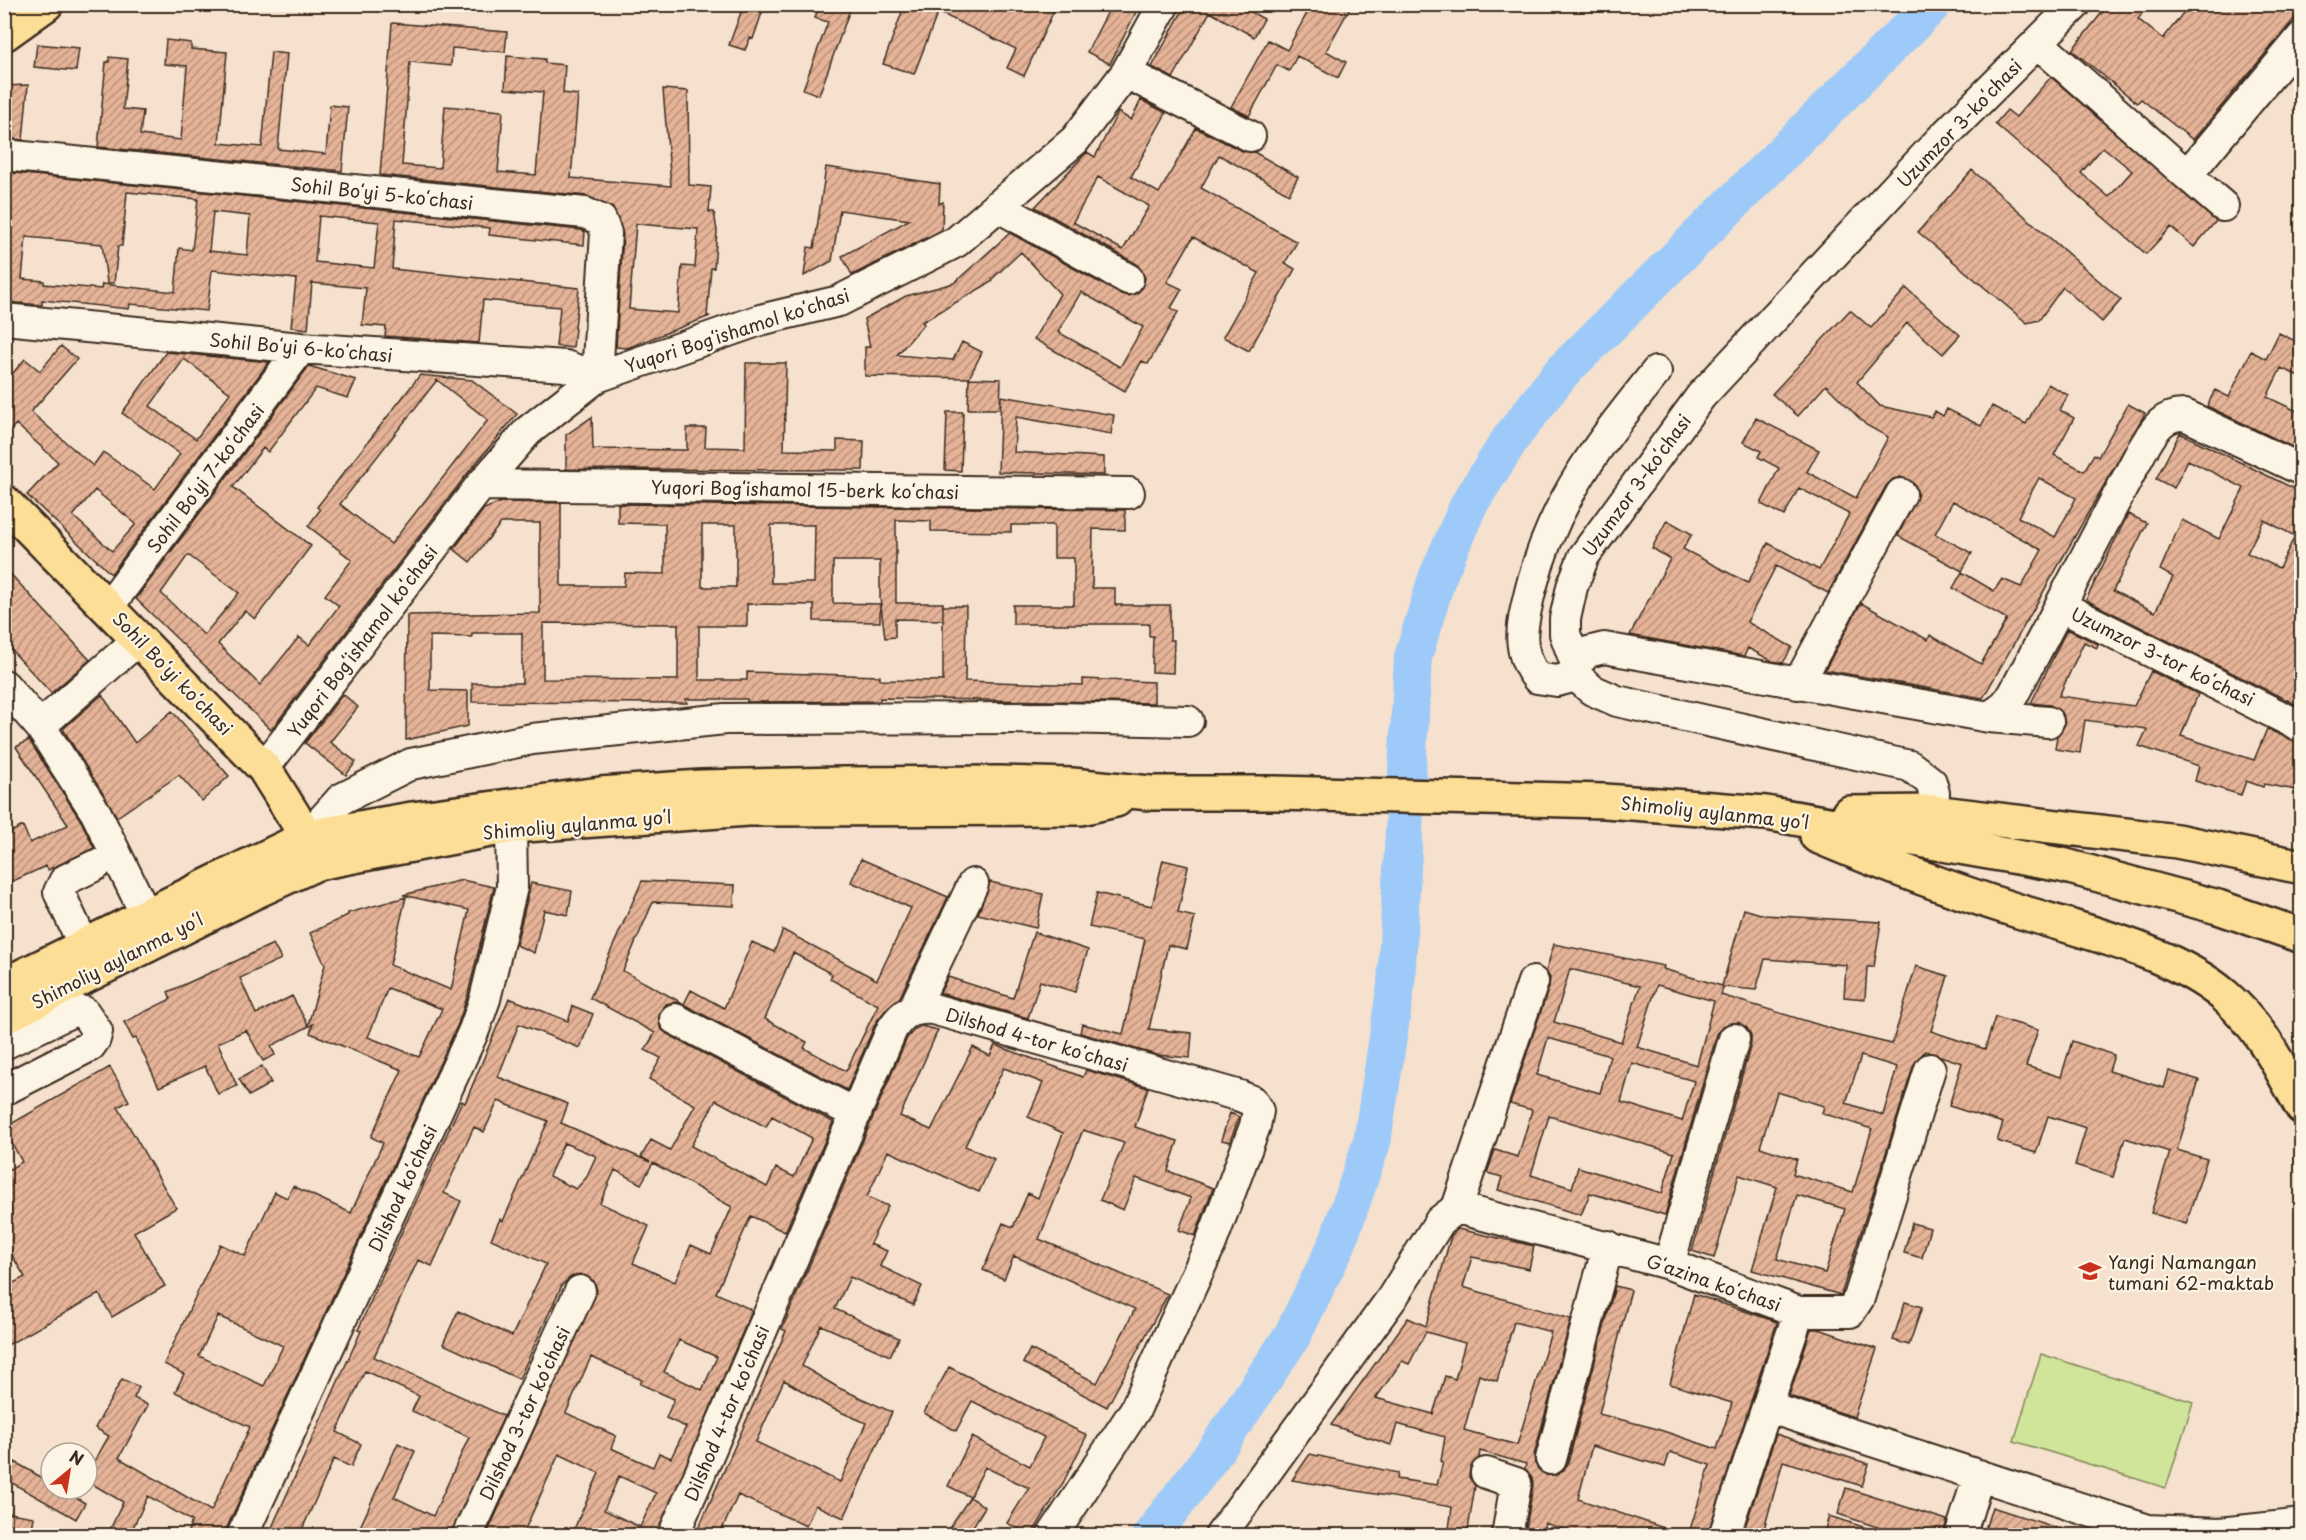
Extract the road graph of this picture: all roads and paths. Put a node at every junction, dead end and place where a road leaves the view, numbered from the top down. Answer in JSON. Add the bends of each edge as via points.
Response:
{"nodes":[{"id":1,"x":46,"y":4,"type":"edge"},
{"id":2,"x":1164,"y":4,"type":"edge"},
{"id":3,"x":2076,"y":4,"type":"edge"},
{"id":4,"x":4,"y":34,"type":"edge"},
{"id":5,"x":2301,"y":37,"type":"edge"},
{"id":6,"x":2038,"y":43,"type":"junction"},
{"id":7,"x":1126,"y":73,"type":"junction"},
{"id":8,"x":1250,"y":136,"type":"dead end"},
{"id":9,"x":4,"y":155,"type":"edge"},
{"id":10,"x":2187,"y":175,"type":"junction"},
{"id":11,"x":997,"y":206,"type":"junction"},
{"id":12,"x":2223,"y":206,"type":"dead end"},
{"id":13,"x":1128,"y":279,"type":"dead end"},
{"id":14,"x":4,"y":320,"type":"edge"},
{"id":15,"x":301,"y":348,"type":"junction"},
{"id":16,"x":1656,"y":372,"type":"dead end"},
{"id":17,"x":597,"y":377,"type":"junction"},
{"id":18,"x":2301,"y":470,"type":"edge"},
{"id":19,"x":482,"y":485,"type":"junction"},
{"id":20,"x":1129,"y":493,"type":"dead end"},
{"id":21,"x":1901,"y":494,"type":"dead end"},
{"id":22,"x":4,"y":502,"type":"edge"},
{"id":23,"x":2060,"y":606,"type":"junction"},
{"id":24,"x":108,"y":607,"type":"junction"},
{"id":25,"x":139,"y":639,"type":"junction"},
{"id":26,"x":1576,"y":670,"type":"junction"},
{"id":27,"x":1798,"y":684,"type":"junction"},
{"id":28,"x":4,"y":685,"type":"edge"},
{"id":29,"x":1989,"y":717,"type":"junction"},
{"id":30,"x":1188,"y":721,"type":"dead end"},
{"id":31,"x":2048,"y":722,"type":"dead end"},
{"id":32,"x":40,"y":726,"type":"junction"},
{"id":33,"x":2301,"y":727,"type":"edge"},
{"id":34,"x":264,"y":768,"type":"junction"},
{"id":35,"x":1150,"y":793,"type":"junction"},
{"id":36,"x":1932,"y":812,"type":"junction"},
{"id":37,"x":1766,"y":813,"type":"junction"},
{"id":38,"x":511,"y":826,"type":"junction"},
{"id":39,"x":312,"y":850,"type":"junction"},
{"id":40,"x":96,"y":865,"type":"dead end"},
{"id":41,"x":2301,"y":867,"type":"edge"},
{"id":42,"x":973,"y":884,"type":"dead end"},
{"id":43,"x":146,"y":915,"type":"junction"},
{"id":44,"x":2301,"y":936,"type":"edge"},
{"id":45,"x":84,"y":946,"type":"junction"},
{"id":46,"x":1533,"y":982,"type":"dead end"},
{"id":47,"x":4,"y":985,"type":"edge"},
{"id":48,"x":914,"y":1008,"type":"junction"},
{"id":49,"x":4,"y":1017,"type":"edge"},
{"id":50,"x":675,"y":1019,"type":"dead end"},
{"id":51,"x":1734,"y":1039,"type":"dead end"},
{"id":52,"x":4,"y":1044,"type":"edge"},
{"id":53,"x":1930,"y":1069,"type":"dead end"},
{"id":54,"x":4,"y":1090,"type":"edge"},
{"id":55,"x":2301,"y":1107,"type":"edge"},
{"id":56,"x":856,"y":1114,"type":"junction"},
{"id":57,"x":1457,"y":1208,"type":"junction"},
{"id":58,"x":1608,"y":1246,"type":"junction"},
{"id":59,"x":1669,"y":1264,"type":"junction"},
{"id":60,"x":580,"y":1291,"type":"dead end"},
{"id":61,"x":1799,"y":1312,"type":"junction"},
{"id":62,"x":1767,"y":1407,"type":"junction"},
{"id":63,"x":1551,"y":1460,"type":"dead end"},
{"id":64,"x":1486,"y":1473,"type":"dead end"},
{"id":65,"x":1979,"y":1475,"type":"junction"},
{"id":66,"x":2301,"y":1524,"type":"edge"},
{"id":67,"x":2220,"y":1534,"type":"edge"},
{"id":68,"x":242,"y":1536,"type":"edge"},
{"id":69,"x":467,"y":1536,"type":"edge"},
{"id":70,"x":673,"y":1536,"type":"edge"},
{"id":71,"x":1052,"y":1536,"type":"edge"},
{"id":72,"x":1220,"y":1536,"type":"edge"},
{"id":73,"x":1507,"y":1536,"type":"edge"},
{"id":74,"x":1724,"y":1536,"type":"edge"},
{"id":75,"x":1960,"y":1536,"type":"edge"}],
"edges":[{"from":1,"to":4,"type":"main road"},
{"from":2,"to":7,"type":"street","name":"Yuqori Bogʻishamol koʻchasi"},
{"from":3,"to":6,"type":"street","name":"Uzumzor 3-koʻchasi"},
{"from":5,"to":10,"type":"street"},
{"from":6,"to":10,"type":"street"},
{"from":6,"to":26,"type":"street","name":"Uzumzor 3-koʻchasi","via":[[1941,139],[1701,396],[1584,556],[1565,619],[1565,634]]},
{"from":7,"to":8,"type":"street"},
{"from":7,"to":11,"type":"street","name":"Yuqori Bogʻishamol koʻchasi","via":[[1075,140]]},
{"from":9,"to":17,"type":"street","name":"Sohil Boʻyi 5-koʻchasi","via":[[585,213],[600,220],[606,233]]},
{"from":10,"to":12,"type":"street"},
{"from":11,"to":13,"type":"street"},
{"from":11,"to":17,"type":"street","name":"Yuqori Bogʻishamol koʻchasi","via":[[956,242],[839,301],[760,320]]},
{"from":14,"to":15,"type":"street","name":"Sohil Boʻyi 6-koʻchasi"},
{"from":15,"to":17,"type":"street","name":"Sohil Boʻyi 6-koʻchasi","via":[[565,366]]},
{"from":15,"to":24,"type":"street","name":"Sohil Boʻyi 7-koʻchasi"},
{"from":16,"to":26,"type":"street","via":[[1577,477],[1555,516],[1536,565],[1521,644],[1526,664],[1537,678],[1557,681]]},
{"from":17,"to":19,"type":"street","name":"Yuqori Bogʻishamol koʻchasi","via":[[528,432]]},
{"from":18,"to":23,"type":"street","name":"Uzumzor 3-tor koʻchasi","via":[[2185,415],[2166,417],[2141,452]]},
{"from":19,"to":20,"type":"street","name":"Yuqori Bogʻishamol 15-berk koʻchasi"},
{"from":19,"to":34,"type":"street","name":"Yuqori Bogʻishamol koʻchasi"},
{"from":21,"to":27,"type":"street"},
{"from":22,"to":24,"type":"main road","name":"Sohil Boʻyi koʻchasi"},
{"from":23,"to":29,"type":"street","via":[[2013,695]]},
{"from":23,"to":33,"type":"street","name":"Uzumzor 3-tor koʻchasi"},
{"from":24,"to":25,"type":"main road","name":"Sohil Boʻyi koʻchasi"},
{"from":25,"to":32,"type":"street"},
{"from":25,"to":34,"type":"main road","name":"Sohil Boʻyi koʻchasi"},
{"from":26,"to":27,"type":"street","via":[[1588,652],[1604,648]]},
{"from":26,"to":36,"type":"street","via":[[1592,690],[1617,701],[1910,766],[1931,782]]},
{"from":27,"to":29,"type":"street"},
{"from":28,"to":32,"type":"street"},
{"from":29,"to":31,"type":"street"},
{"from":30,"to":39,"type":"street","via":[[725,719],[532,738],[411,764],[341,798]]},
{"from":32,"to":43,"type":"street","via":[[96,813]]},
{"from":34,"to":39,"type":"main road","name":"Sohil Boʻyi koʻchasi"},
{"from":35,"to":37,"type":"main road","name":"Shimoliy aylanma yoʻl","via":[[1605,801]]},
{"from":35,"to":38,"type":"main road","name":"Shimoliy aylanma yoʻl","via":[[1081,808],[748,809]]},
{"from":35,"to":39,"type":"main road","name":"Shimoliy aylanma yoʻl","via":[[1000,783],[701,787],[512,804]]},
{"from":36,"to":37,"type":"main road"},
{"from":36,"to":41,"type":"main road","via":[[2177,842]]},
{"from":37,"to":44,"type":"main road","name":"Shimoliy aylanma yoʻl","via":[[2062,865],[2218,907]]},
{"from":37,"to":55,"type":"main road","via":[[1899,871],[2129,947],[2190,972],[2224,995],[2258,1028]]},
{"from":38,"to":39,"type":"main road","name":"Shimoliy aylanma yoʻl"},
{"from":38,"to":68,"type":"street","name":"Dilshod koʻchasi","via":[[512,887],[474,1030]]},
{"from":39,"to":43,"type":"main road","name":"Shimoliy aylanma yoʻl"},
{"from":39,"to":49,"type":"main road","name":"Shimoliy aylanma yoʻl","via":[[252,893]]},
{"from":40,"to":45,"type":"street","via":[[65,880],[59,892]]},
{"from":42,"to":48,"type":"street"},
{"from":43,"to":45,"type":"main road","name":"Shimoliy aylanma yoʻl"},
{"from":45,"to":47,"type":"main road","name":"Shimoliy aylanma yoʻl"},
{"from":46,"to":57,"type":"street"},
{"from":48,"to":56,"type":"street","name":"Dilshod 4-tor koʻchasi","via":[[902,1014],[892,1029]]},
{"from":48,"to":71,"type":"street","name":"Dilshod 4-tor koʻchasi","via":[[933,1009],[1240,1096],[1252,1101],[1258,1111],[1211,1243],[1135,1410]]},
{"from":50,"to":56,"type":"street"},
{"from":51,"to":59,"type":"street"},
{"from":52,"to":54,"type":"street","via":[[75,1010],[84,1012],[97,1031],[90,1046]]},
{"from":53,"to":61,"type":"street","via":[[1859,1298],[1850,1312]]},
{"from":56,"to":70,"type":"street","name":"Dilshod 4-tor koʻchasi"},
{"from":57,"to":58,"type":"street","name":"Gʻazina koʻchasi"},
{"from":57,"to":72,"type":"street","via":[[1440,1221],[1392,1298]]},
{"from":58,"to":59,"type":"street","name":"Gʻazina koʻchasi"},
{"from":58,"to":63,"type":"street"},
{"from":59,"to":61,"type":"street","name":"Gʻazina koʻchasi"},
{"from":60,"to":69,"type":"street","name":"Dilshod 3-tor koʻchasi"},
{"from":61,"to":62,"type":"street","name":"Gʻazina koʻchasi"},
{"from":62,"to":65,"type":"street"},
{"from":62,"to":74,"type":"street","name":"Gʻazina koʻchasi"},
{"from":64,"to":73,"type":"street","via":[[1516,1483]]},
{"from":65,"to":67,"type":"street","via":[[2148,1530]]},
{"from":65,"to":75,"type":"street"},
{"from":66,"to":67,"type":"street"}]}
